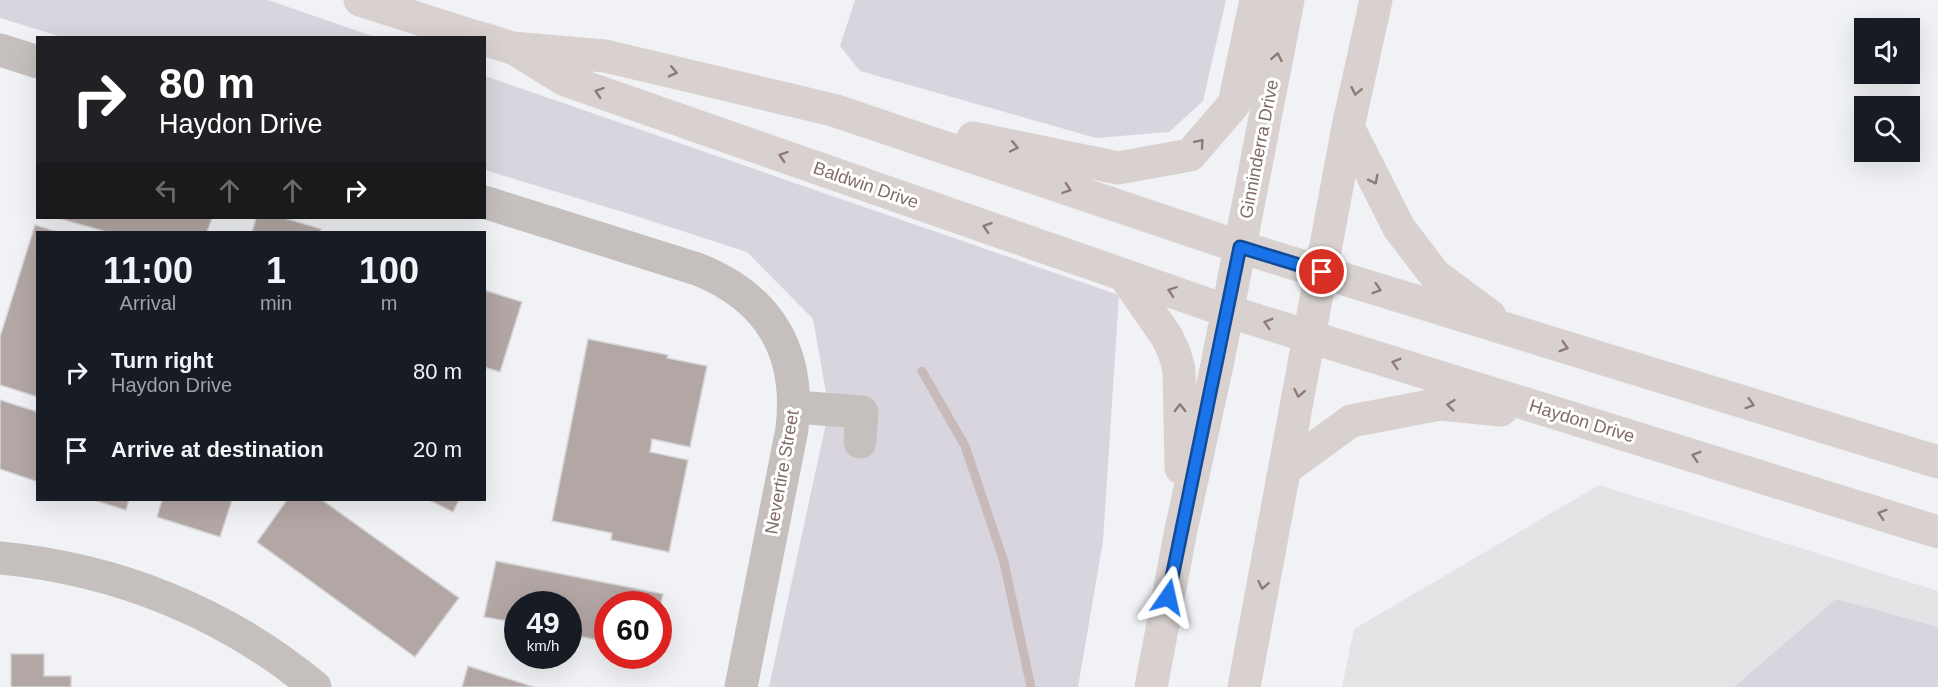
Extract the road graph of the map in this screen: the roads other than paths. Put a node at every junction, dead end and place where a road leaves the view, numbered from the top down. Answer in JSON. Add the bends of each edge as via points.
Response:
{"nodes":[{"id":1,"x":360,"y":0,"type":"edge"},
{"id":2,"x":1256,"y":0,"type":"edge"},
{"id":3,"x":1288,"y":0,"type":"edge"},
{"id":4,"x":1376,"y":0,"type":"edge"},
{"id":5,"x":473,"y":36,"type":"edge"},
{"id":6,"x":498,"y":43,"type":"edge"},
{"id":7,"x":0,"y":50,"type":"edge"},
{"id":8,"x":36,"y":61,"type":"edge"},
{"id":9,"x":833,"y":110,"type":"junction"},
{"id":10,"x":1348,"y":127,"type":"junction"},
{"id":11,"x":486,"y":203,"type":"edge"},
{"id":12,"x":1240,"y":247,"type":"junction"},
{"id":13,"x":1322,"y":272,"type":"junction"},
{"id":14,"x":1124,"y":275,"type":"junction"},
{"id":15,"x":1227,"y":310,"type":"junction"},
{"id":16,"x":1508,"y":330,"type":"junction"},
{"id":17,"x":1310,"y":336,"type":"junction"},
{"id":18,"x":795,"y":407,"type":"junction"},
{"id":19,"x":1572,"y":418,"type":"junction"},
{"id":20,"x":860,"y":442,"type":"dead end"},
{"id":21,"x":1938,"y":462,"type":"edge"},
{"id":22,"x":1285,"y":469,"type":"junction"},
{"id":23,"x":1181,"y":530,"type":"junction"},
{"id":24,"x":1938,"y":532,"type":"edge"},
{"id":25,"x":0,"y":558,"type":"edge"},
{"id":26,"x":315,"y":687,"type":"edge"},
{"id":27,"x":741,"y":687,"type":"edge"},
{"id":28,"x":1151,"y":687,"type":"edge"},
{"id":29,"x":1244,"y":687,"type":"edge"}],
"edges":[{"from":1,"to":5,"type":"main road"},
{"from":9,"to":2,"type":"main road","one_way":true,"via":[[1118,168],[1190,155],[1234,104]]},
{"from":12,"to":3,"type":"main road","name":"Ginninderra Drive","one_way":true},
{"from":4,"to":10,"type":"main road","one_way":true},
{"from":6,"to":9,"type":"main road","name":"Baldwin Drive","one_way":true,"via":[[605,56]]},
{"from":14,"to":6,"type":"main road","name":"Baldwin Drive","one_way":true,"via":[[565,80]]},
{"from":7,"to":8,"type":"street"},
{"from":9,"to":12,"type":"main road","name":"Baldwin Drive","one_way":true},
{"from":10,"to":13,"type":"main road"},
{"from":10,"to":16,"type":"main road","one_way":true,"via":[[1399,228],[1435,274]]},
{"from":11,"to":18,"type":"street","name":"Nevertire Street","via":[[698,269],[738,290],[770,321],[781,341],[794,384]]},
{"from":12,"to":13,"type":"main road"},
{"from":12,"to":15,"type":"main road","name":"Ginninderra Drive"},
{"from":13,"to":16,"type":"main road","one_way":true},
{"from":13,"to":17,"type":"main road"},
{"from":15,"to":14,"type":"main road","name":"Baldwin Drive","one_way":true},
{"from":23,"to":14,"type":"main road","one_way":true,"via":[[1179,369],[1167,337]]},
{"from":17,"to":15,"type":"main road","name":"Haydon Drive","one_way":true},
{"from":15,"to":23,"type":"main road","name":"Ginninderra Drive"},
{"from":16,"to":21,"type":"main road","one_way":true},
{"from":19,"to":17,"type":"main road","name":"Haydon Drive","one_way":true},
{"from":17,"to":22,"type":"main road","one_way":true},
{"from":18,"to":20,"type":"street","via":[[862,412]]},
{"from":18,"to":27,"type":"street","name":"Nevertire Street"},
{"from":19,"to":22,"type":"main road","one_way":true,"via":[[1440,404],[1351,422]]},
{"from":24,"to":19,"type":"main road","name":"Haydon Drive","one_way":true},
{"from":22,"to":29,"type":"main road","one_way":true},
{"from":23,"to":28,"type":"main road","name":"Ginninderra Drive"},
{"from":25,"to":26,"type":"street","via":[[108,578],[190,607],[264,649]]}]}
